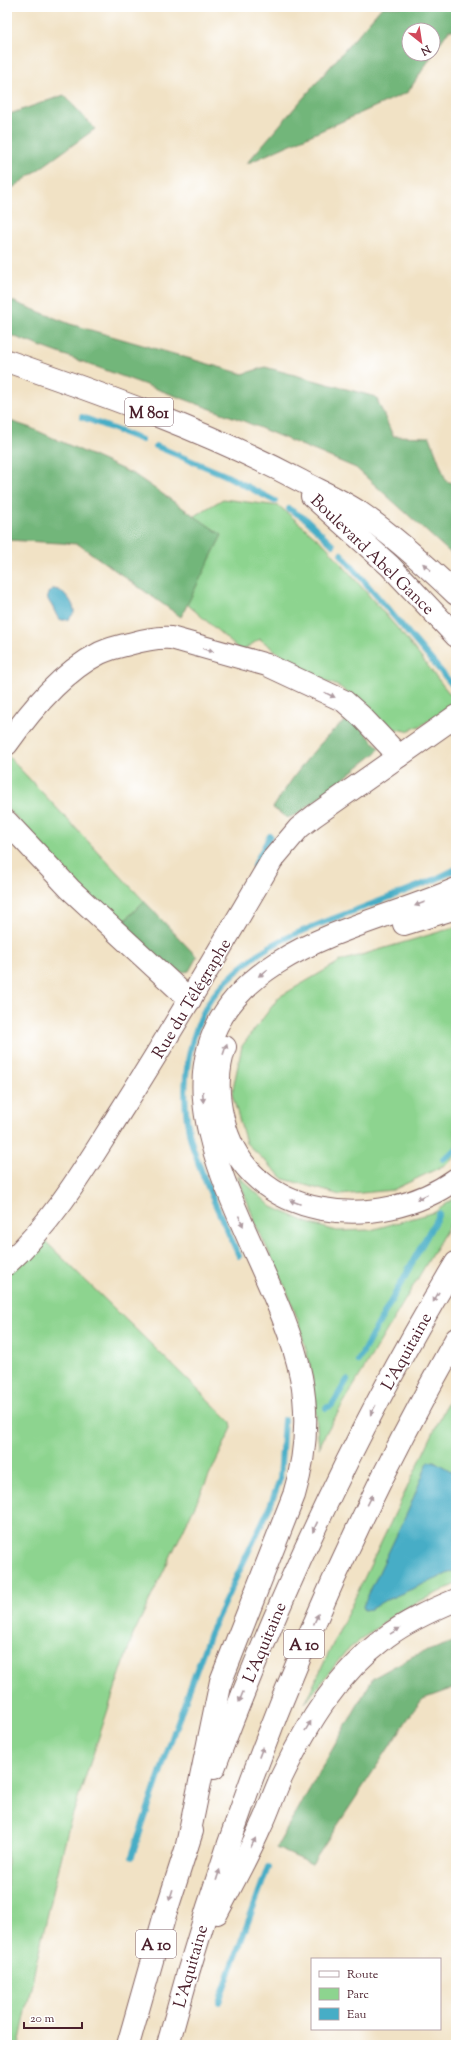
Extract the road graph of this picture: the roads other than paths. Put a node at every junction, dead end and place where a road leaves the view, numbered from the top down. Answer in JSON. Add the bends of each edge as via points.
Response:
{"nodes":[{"id":1,"x":7,"y":361,"type":"edge"},
{"id":2,"x":287,"y":474,"type":"junction"},
{"id":3,"x":456,"y":594,"type":"edge"},
{"id":4,"x":456,"y":636,"type":"edge"},
{"id":5,"x":456,"y":716,"type":"edge"},
{"id":6,"x":7,"y":744,"type":"edge"},
{"id":7,"x":399,"y":756,"type":"junction"},
{"id":8,"x":7,"y":822,"type":"edge"},
{"id":9,"x":456,"y":889,"type":"edge"},
{"id":10,"x":456,"y":908,"type":"edge"},
{"id":11,"x":190,"y":1000,"type":"junction"},
{"id":12,"x":456,"y":1179,"type":"edge"},
{"id":13,"x":456,"y":1263,"type":"edge"},
{"id":14,"x":7,"y":1264,"type":"edge"},
{"id":15,"x":456,"y":1339,"type":"edge"},
{"id":16,"x":456,"y":1600,"type":"edge"},
{"id":17,"x":187,"y":1845,"type":"junction"},
{"id":18,"x":190,"y":1965,"type":"junction"},
{"id":19,"x":128,"y":2045,"type":"edge"},
{"id":20,"x":168,"y":2045,"type":"edge"}],
"edges":[{"from":1,"to":2,"type":"main road","name":"Boulevard Abel Gance","number":"M 801","via":[[116,399],[234,448]]},
{"from":3,"to":2,"type":"main road","name":"Boulevard Abel Gance","number":"M 801","one_way":true,"via":[[406,549],[358,512]]},
{"from":2,"to":4,"type":"main road","name":"Boulevard Abel Gance","number":"M 801","via":[[390,566]]},
{"from":5,"to":7,"type":"main road","name":"Rue du Télégraphe"},
{"from":6,"to":7,"type":"main road","one_way":true,"via":[[46,695],[87,660],[138,641],[171,638],[267,665],[334,696],[361,716]]},
{"from":7,"to":11,"type":"main road","name":"Rue du Télégraphe","via":[[314,816],[287,842],[272,860]]},
{"from":8,"to":11,"type":"main road","via":[[70,889]]},
{"from":9,"to":17,"type":"main road","one_way":true,"via":[[317,942],[277,963],[242,991],[217,1026],[209,1048],[203,1090],[208,1133],[225,1183],[271,1286],[292,1343],[301,1375],[306,1408],[306,1439],[302,1468],[294,1495],[222,1681]]},
{"from":12,"to":10,"type":"main road","one_way":true,"via":[[415,1200],[379,1210],[340,1212],[284,1197],[268,1187],[243,1162],[225,1128],[220,1109],[219,1089],[219,1072],[231,1034],[254,1001],[284,975],[344,944]]},
{"from":11,"to":14,"type":"main road","name":"Rue du Télégraphe","via":[[64,1201],[42,1230]]},
{"from":13,"to":17,"type":"main road","name":"L'Aquitaine","number":"A 10","one_way":true,"via":[[367,1421],[300,1560],[240,1700]]},
{"from":18,"to":15,"type":"main road","name":"L'Aquitaine","number":"A 10","one_way":true,"via":[[246,1792],[305,1643],[367,1506]]},
{"from":18,"to":16,"type":"main road","one_way":true,"via":[[261,1827],[281,1777],[321,1705],[343,1677],[388,1636],[413,1620]]},
{"from":17,"to":19,"type":"main road","name":"L'Aquitaine","number":"A 10","one_way":true},
{"from":18,"to":20,"type":"main road","name":"L'Aquitaine","number":"A 10"}]}
